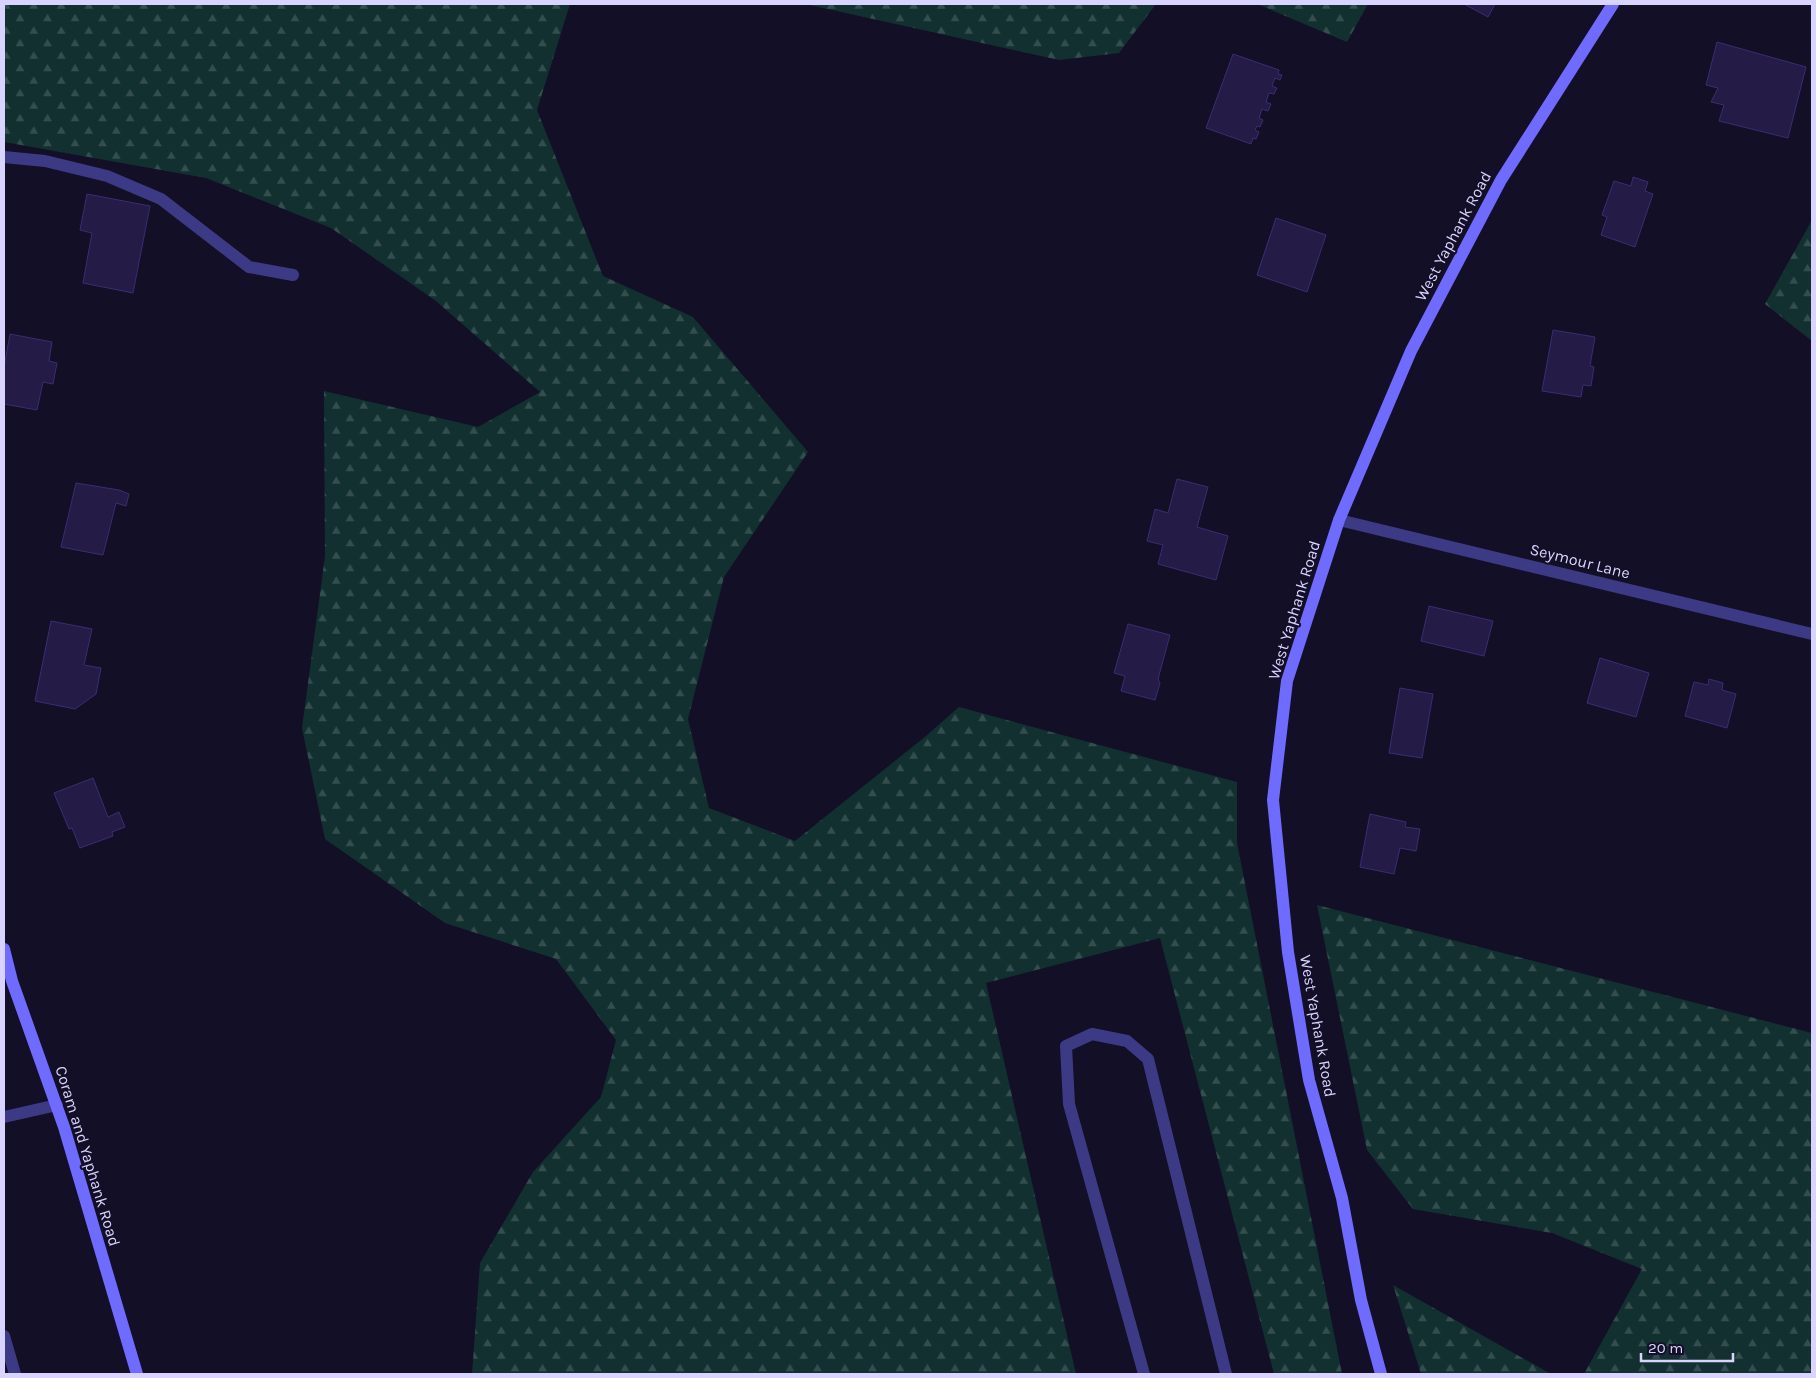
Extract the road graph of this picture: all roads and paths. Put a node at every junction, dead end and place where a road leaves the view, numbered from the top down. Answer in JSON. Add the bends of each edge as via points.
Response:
{"nodes":[{"id":1,"x":1613,"y":4,"type":"edge"},
{"id":2,"x":4,"y":157,"type":"edge"},
{"id":3,"x":293,"y":274,"type":"dead end"},
{"id":4,"x":1340,"y":520,"type":"junction"},
{"id":5,"x":1812,"y":634,"type":"edge"},
{"id":6,"x":4,"y":949,"type":"edge"},
{"id":7,"x":57,"y":1105,"type":"junction"},
{"id":8,"x":4,"y":1116,"type":"edge"},
{"id":9,"x":4,"y":1336,"type":"edge"},
{"id":10,"x":15,"y":1374,"type":"edge"},
{"id":11,"x":137,"y":1374,"type":"edge"},
{"id":12,"x":1144,"y":1374,"type":"edge"},
{"id":13,"x":1226,"y":1374,"type":"edge"},
{"id":14,"x":1381,"y":1374,"type":"edge"}],
"edges":[{"from":1,"to":4,"type":"street","name":"West Yaphank Road","via":[[1492,196],[1411,351]]},
{"from":2,"to":3,"type":"street","via":[[45,161],[107,176],[160,199],[249,267]]},
{"from":4,"to":5,"type":"street","name":"Seymour Lane"},
{"from":4,"to":14,"type":"street","name":"West Yaphank Road","via":[[1287,681],[1272,800],[1288,952],[1309,1080],[1342,1198],[1361,1300]]},
{"from":6,"to":7,"type":"street","name":"Coram and Yaphank Road","via":[[12,981]]},
{"from":7,"to":8,"type":"street"},
{"from":7,"to":11,"type":"street","name":"Coram and Yaphank Road"},
{"from":9,"to":10,"type":"street"},
{"from":12,"to":13,"type":"street","via":[[1069,1104],[1066,1046],[1092,1034],[1127,1041],[1148,1059]]}]}
